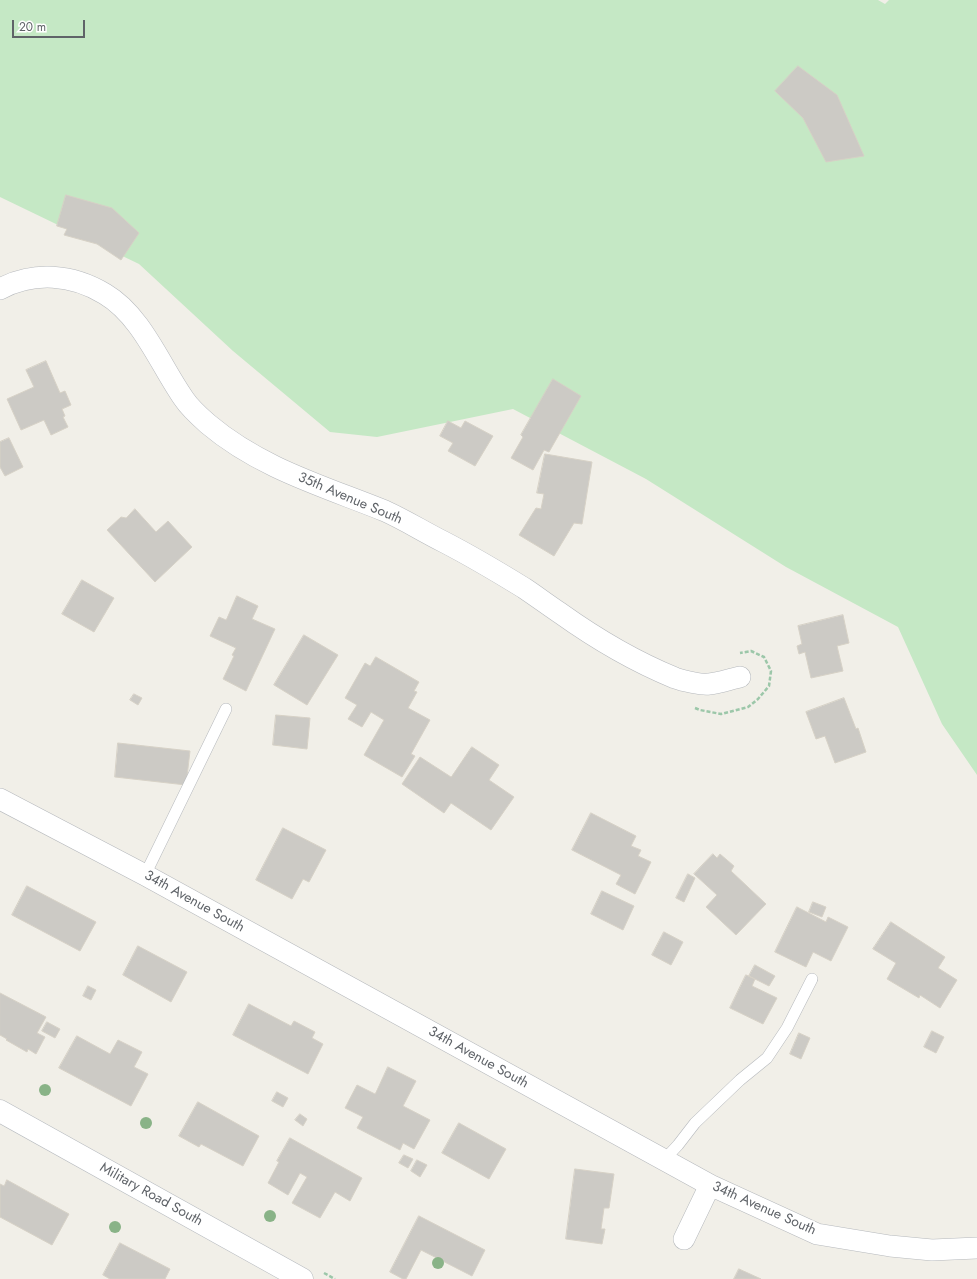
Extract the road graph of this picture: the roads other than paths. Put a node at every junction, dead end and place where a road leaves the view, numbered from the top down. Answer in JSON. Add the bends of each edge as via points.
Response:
{"nodes":[{"id":1,"x":0,"y":289,"type":"edge"},
{"id":2,"x":740,"y":677,"type":"dead end"},
{"id":3,"x":226,"y":709,"type":"dead end"},
{"id":4,"x":0,"y":799,"type":"edge"},
{"id":5,"x":145,"y":875,"type":"junction"},
{"id":6,"x":812,"y":979,"type":"dead end"},
{"id":7,"x":0,"y":1111,"type":"edge"},
{"id":8,"x":664,"y":1160,"type":"junction"},
{"id":9,"x":710,"y":1185,"type":"junction"},
{"id":10,"x":684,"y":1239,"type":"dead end"},
{"id":11,"x":977,"y":1248,"type":"edge"},
{"id":12,"x":302,"y":1279,"type":"edge"}],
"edges":[{"from":1,"to":2,"type":"street","name":"35th Avenue South","via":[[25,279],[48,276],[85,284],[105,294],[119,304],[137,324],[185,400],[207,423],[234,444],[283,471],[388,512],[445,542],[519,586],[617,650],[677,679],[707,685]]},
{"from":3,"to":5,"type":"lane"},
{"from":4,"to":5,"type":"street","name":"34th Avenue South"},
{"from":5,"to":8,"type":"street","name":"34th Avenue South"},
{"from":6,"to":8,"type":"lane","via":[[787,1028],[767,1058],[695,1123]]},
{"from":7,"to":12,"type":"main road","name":"Military Road South"},
{"from":8,"to":9,"type":"street","name":"34th Avenue South"},
{"from":9,"to":10,"type":"street"},
{"from":9,"to":11,"type":"street","name":"34th Avenue South","via":[[818,1234],[932,1250]]}]}
